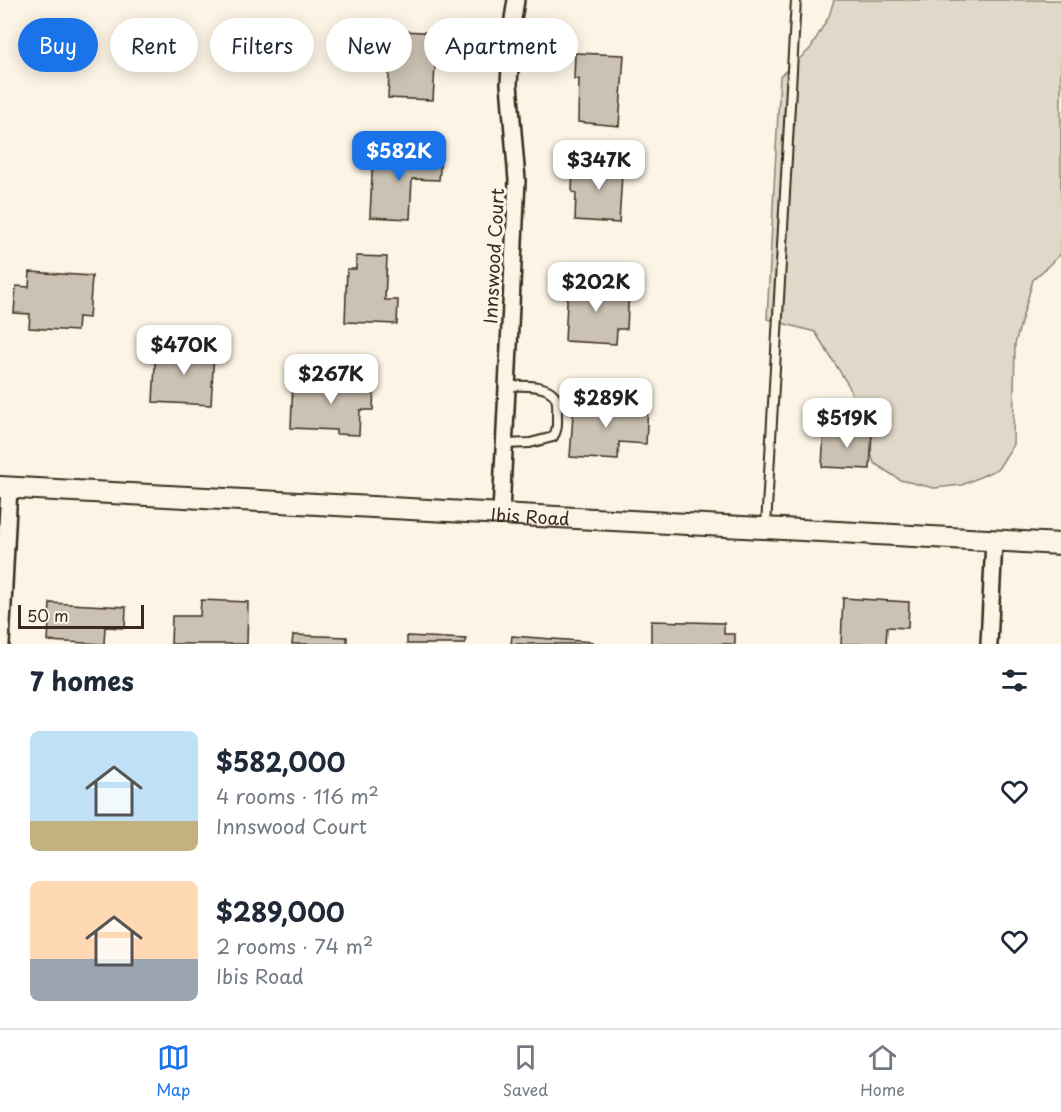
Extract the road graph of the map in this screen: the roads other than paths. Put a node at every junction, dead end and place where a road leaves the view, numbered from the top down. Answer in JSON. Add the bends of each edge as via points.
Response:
{"nodes":[{"id":1,"x":516,"y":0,"type":"edge"},
{"id":2,"x":796,"y":0,"type":"edge"},
{"id":3,"x":507,"y":386,"type":"junction"},
{"id":4,"x":504,"y":444,"type":"junction"},
{"id":5,"x":5,"y":487,"type":"edge"},
{"id":6,"x":501,"y":513,"type":"junction"},
{"id":7,"x":766,"y":528,"type":"junction"},
{"id":8,"x":994,"y":540,"type":"junction"},
{"id":9,"x":1061,"y":544,"type":"edge"},
{"id":10,"x":1,"y":644,"type":"edge"},
{"id":11,"x":989,"y":644,"type":"edge"}],
"edges":[{"from":1,"to":3,"type":"street","name":"Innswood Court","via":[[509,84],[517,180]]},
{"from":2,"to":7,"type":"lane"},
{"from":3,"to":4,"type":"street","name":"Innswood Court"},
{"from":3,"to":4,"type":"lane","via":[[530,386],[552,393],[557,423],[553,437]]},
{"from":4,"to":6,"type":"street","name":"Innswood Court"},
{"from":5,"to":6,"type":"street","name":"Ibis Road"},
{"from":5,"to":10,"type":"street"},
{"from":6,"to":7,"type":"street","name":"Ibis Road"},
{"from":7,"to":8,"type":"street","name":"Ibis Road"},
{"from":8,"to":9,"type":"street","name":"Ibis Road"},
{"from":8,"to":11,"type":"street"}]}
